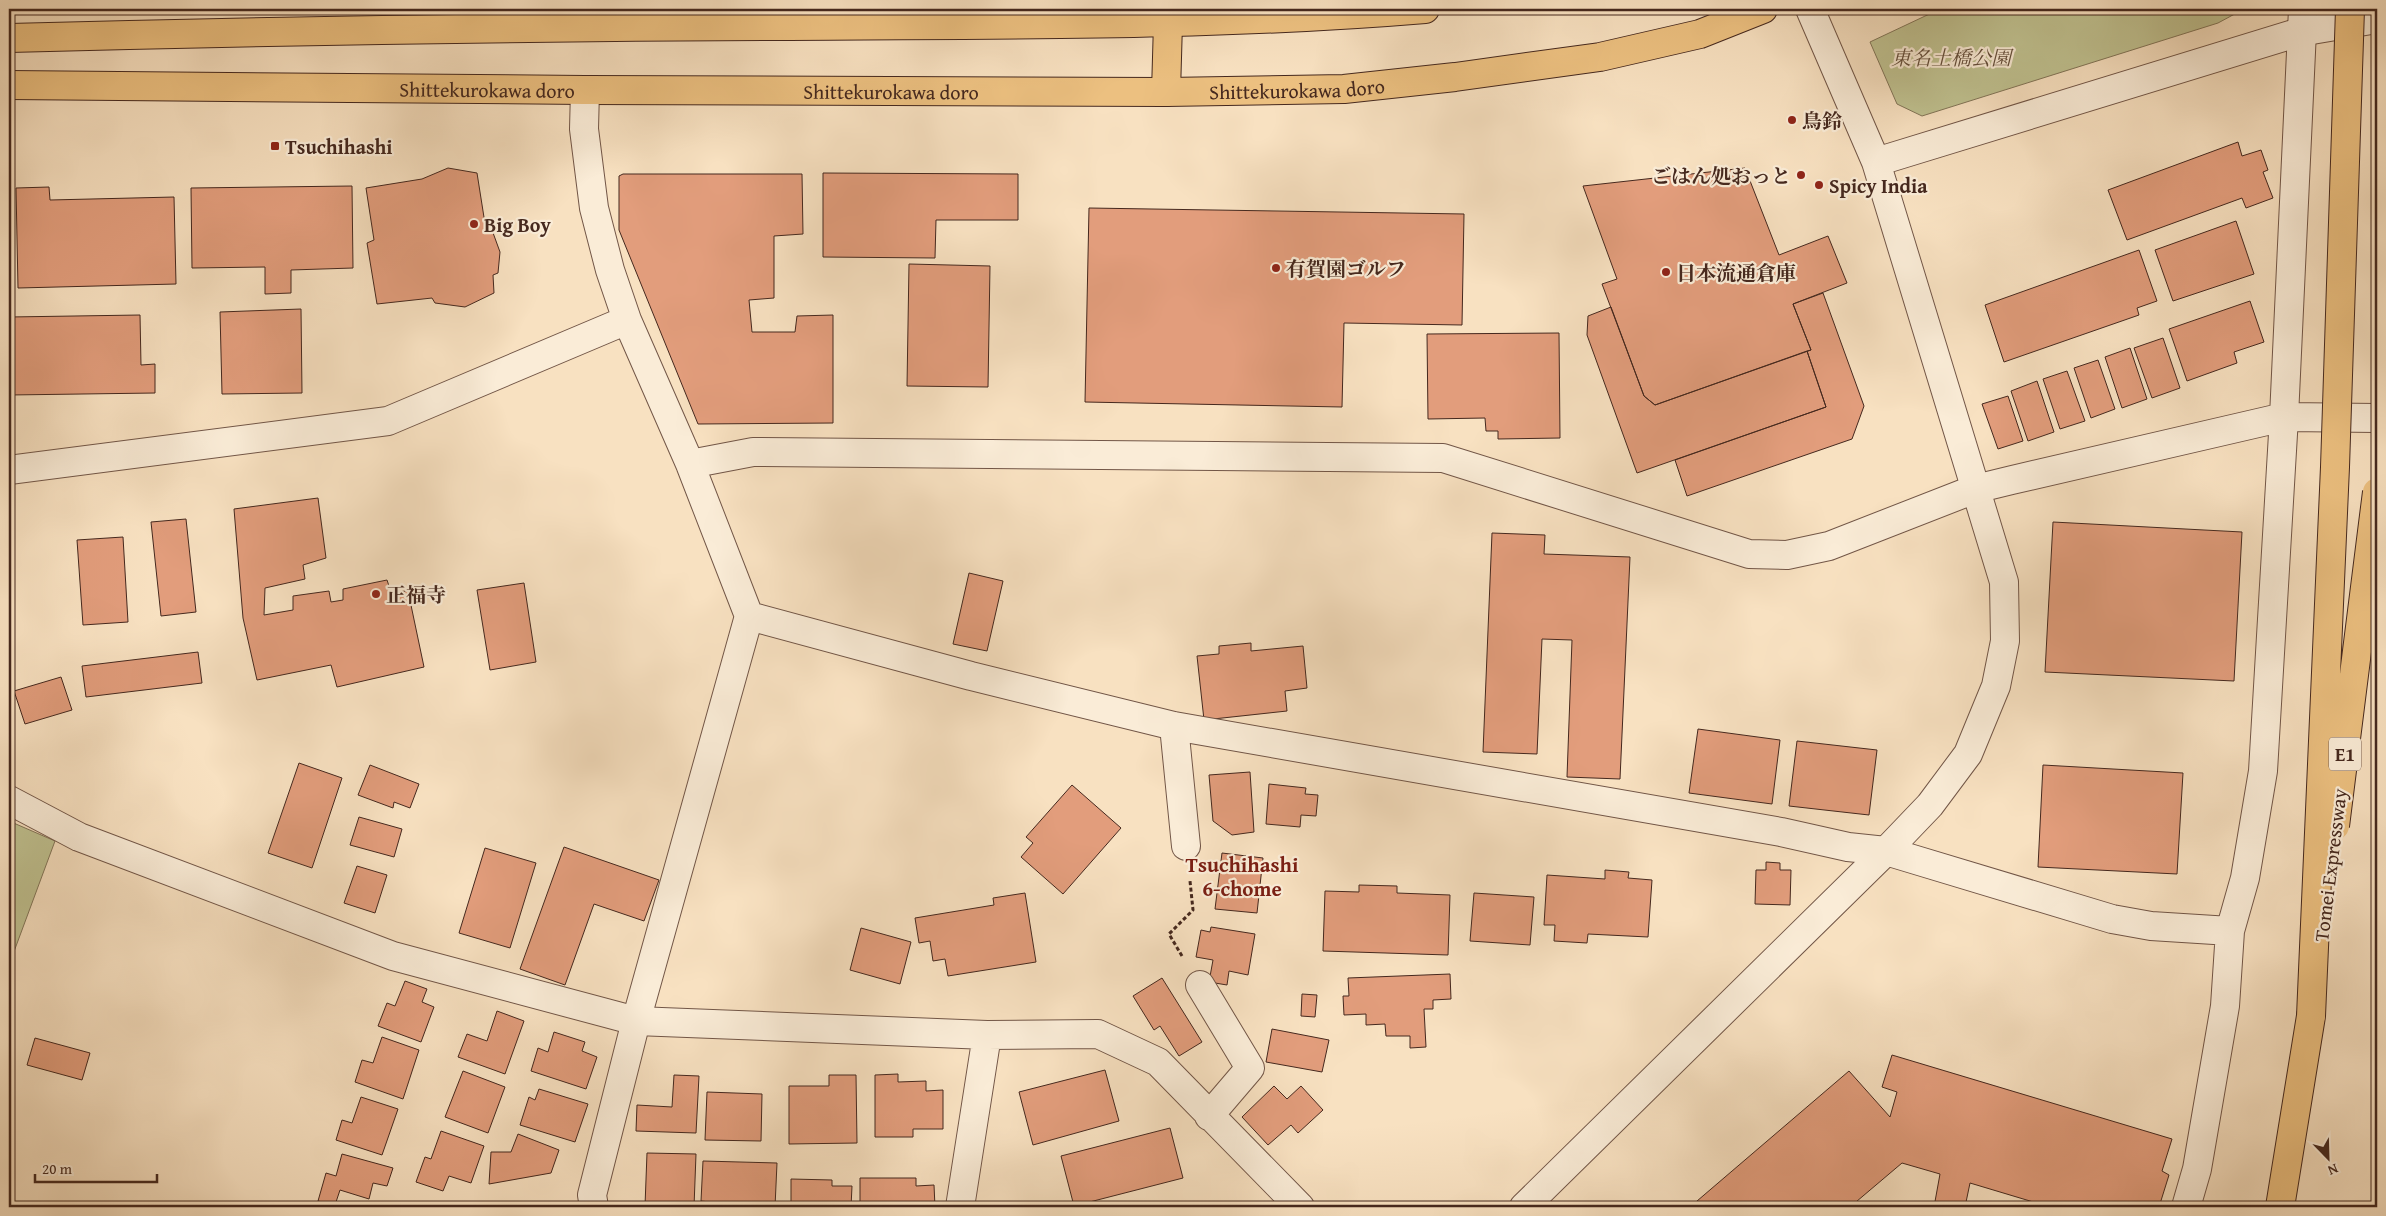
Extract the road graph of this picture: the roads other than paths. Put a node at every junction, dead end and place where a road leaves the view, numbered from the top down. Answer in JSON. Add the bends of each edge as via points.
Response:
{"nodes":[{"id":1,"x":770,"y":9,"type":"edge"},
{"id":2,"x":1425,"y":9,"type":"edge"},
{"id":3,"x":1764,"y":9,"type":"edge"},
{"id":4,"x":1810,"y":9,"type":"edge"},
{"id":5,"x":2350,"y":9,"type":"edge"},
{"id":6,"x":1170,"y":14,"type":"edge"},
{"id":7,"x":566,"y":18,"type":"edge"},
{"id":8,"x":2377,"y":19,"type":"edge"},
{"id":9,"x":2301,"y":20,"type":"edge"},
{"id":10,"x":689,"y":26,"type":"junction"},
{"id":11,"x":9,"y":38,"type":"edge"},
{"id":12,"x":9,"y":84,"type":"edge"},
{"id":13,"x":585,"y":90,"type":"junction"},
{"id":14,"x":1166,"y":92,"type":"junction"},
{"id":15,"x":1876,"y":162,"type":"junction"},
{"id":16,"x":627,"y":320,"type":"junction"},
{"id":17,"x":2284,"y":417,"type":"junction"},
{"id":18,"x":2377,"y":418,"type":"edge"},
{"id":19,"x":690,"y":464,"type":"junction"},
{"id":20,"x":9,"y":470,"type":"edge"},
{"id":21,"x":1975,"y":489,"type":"junction"},
{"id":22,"x":2377,"y":492,"type":"edge"},
{"id":23,"x":749,"y":616,"type":"junction"},
{"id":24,"x":1174,"y":726,"type":"junction"},
{"id":25,"x":9,"y":800,"type":"edge"},
{"id":26,"x":1186,"y":846,"type":"road end"},
{"id":27,"x":1886,"y":851,"type":"junction"},
{"id":28,"x":2230,"y":931,"type":"junction"},
{"id":29,"x":1200,"y":985,"type":"road end"},
{"id":30,"x":2311,"y":1016,"type":"junction"},
{"id":31,"x":636,"y":1021,"type":"junction"},
{"id":32,"x":988,"y":1035,"type":"junction"},
{"id":33,"x":1209,"y":1116,"type":"junction"},
{"id":34,"x":594,"y":1207,"type":"edge"},
{"id":35,"x":960,"y":1207,"type":"edge"},
{"id":36,"x":1300,"y":1207,"type":"edge"},
{"id":37,"x":1524,"y":1207,"type":"edge"},
{"id":38,"x":2186,"y":1207,"type":"edge"},
{"id":39,"x":2280,"y":1207,"type":"edge"}],
"edges":[{"from":1,"to":10,"type":"main road"},
{"from":2,"to":6,"type":"main road","via":[[1338,16]]},
{"from":3,"to":14,"type":"main road","name":"Shittekurokawa doro","via":[[1700,34],[1600,57],[1455,78],[1344,89]]},
{"from":4,"to":15,"type":"street"},
{"from":5,"to":30,"type":"main road","bridge":true,"via":[[2335,467]]},
{"from":6,"to":10,"type":"main road"},
{"from":6,"to":14,"type":"main road"},
{"from":7,"to":10,"type":"main road"},
{"from":7,"to":11,"type":"main road"},
{"from":8,"to":9,"type":"street"},
{"from":9,"to":15,"type":"street"},
{"from":9,"to":17,"type":"street"},
{"from":12,"to":13,"type":"main road","name":"Shittekurokawa doro"},
{"from":13,"to":14,"type":"main road","name":"Shittekurokawa doro"},
{"from":13,"to":16,"type":"street","via":[[584,129],[594,208]]},
{"from":15,"to":21,"type":"street"},
{"from":16,"to":19,"type":"street"},
{"from":16,"to":20,"type":"street","via":[[388,421]]},
{"from":17,"to":18,"type":"street"},
{"from":17,"to":21,"type":"street"},
{"from":17,"to":28,"type":"street","via":[[2263,771],[2245,878]]},
{"from":19,"to":21,"type":"street","via":[[753,452],[1443,458],[1749,554],[1787,555],[1829,546]]},
{"from":19,"to":23,"type":"street"},
{"from":21,"to":27,"type":"street","via":[[2004,582],[2005,642],[1996,686],[1968,754],[1930,805]]},
{"from":22,"to":30,"type":"main road","name":"Tomei Expressway","number":"E1","bridge":true},
{"from":23,"to":24,"type":"street"},
{"from":23,"to":31,"type":"street"},
{"from":24,"to":26,"type":"street"},
{"from":24,"to":27,"type":"street","via":[[1781,832],[1848,848]]},
{"from":25,"to":31,"type":"street","via":[[79,837],[393,956]]},
{"from":27,"to":28,"type":"street","via":[[2112,919],[2151,926]]},
{"from":27,"to":37,"type":"street"},
{"from":28,"to":38,"type":"street","via":[[2225,1006],[2218,1050],[2197,1169]]},
{"from":29,"to":33,"type":"street","via":[[1250,1068]]},
{"from":30,"to":39,"type":"main road","name":"Tomei Expressway","number":"E1"},
{"from":31,"to":32,"type":"street"},
{"from":31,"to":34,"type":"street","via":[[592,1195]]},
{"from":32,"to":33,"type":"street","via":[[1098,1034],[1158,1062]]},
{"from":32,"to":35,"type":"street"},
{"from":33,"to":36,"type":"street"}]}
